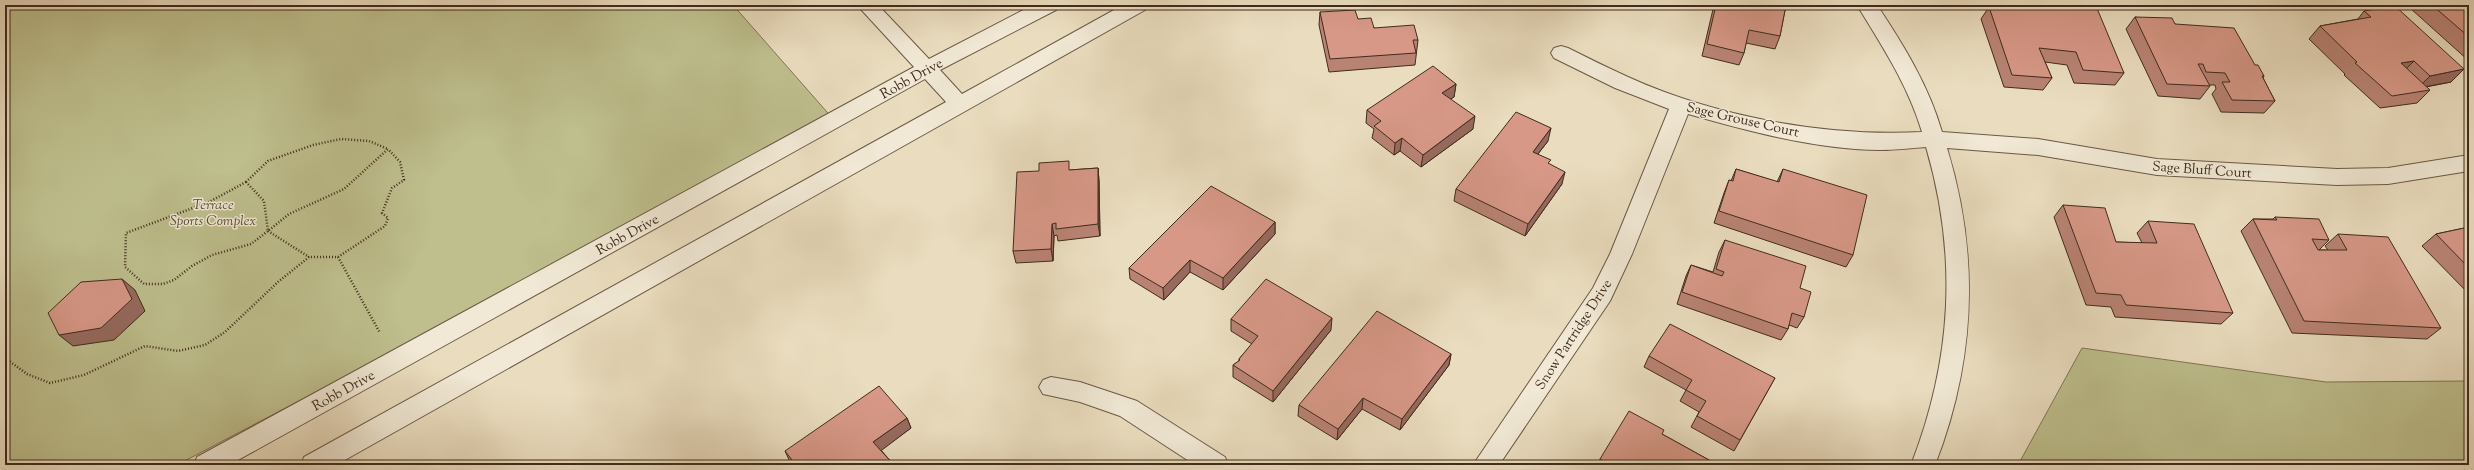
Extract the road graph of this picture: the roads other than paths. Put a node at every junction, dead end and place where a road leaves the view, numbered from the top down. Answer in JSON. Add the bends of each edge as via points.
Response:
{"nodes":[{"id":1,"x":867,"y":5,"type":"edge"},
{"id":2,"x":1049,"y":5,"type":"edge"},
{"id":3,"x":1138,"y":5,"type":"edge"},
{"id":4,"x":1867,"y":5,"type":"edge"},
{"id":5,"x":1561,"y":53,"type":"dead end"},
{"id":6,"x":928,"y":68,"type":"junction"},
{"id":7,"x":960,"y":104,"type":"junction"},
{"id":8,"x":1681,"y":105,"type":"junction"},
{"id":9,"x":1935,"y":139,"type":"junction"},
{"id":10,"x":2469,"y":163,"type":"edge"},
{"id":11,"x":1051,"y":387,"type":"dead end"},
{"id":12,"x":206,"y":465,"type":"edge"},
{"id":13,"x":313,"y":465,"type":"edge"},
{"id":14,"x":1216,"y":465,"type":"edge"},
{"id":15,"x":1485,"y":465,"type":"edge"},
{"id":16,"x":1923,"y":465,"type":"edge"}],
"edges":[{"from":1,"to":6,"type":"street"},
{"from":2,"to":6,"type":"street","name":"Robb Drive"},
{"from":3,"to":7,"type":"street"},
{"from":4,"to":9,"type":"street","via":[[1905,68]]},
{"from":5,"to":8,"type":"street","name":"Sage Grouse Court","via":[[1622,83]]},
{"from":6,"to":7,"type":"street"},
{"from":6,"to":12,"type":"street","name":"Robb Drive"},
{"from":7,"to":13,"type":"street"},
{"from":8,"to":9,"type":"street","name":"Sage Grouse Court","via":[[1743,122],[1816,136],[1879,142]]},
{"from":8,"to":15,"type":"street","name":"Snow Partridge Drive","via":[[1622,254],[1602,294]]},
{"from":9,"to":10,"type":"street","name":"Sage Bluff Court","via":[[2038,147],[2157,167],[2330,176],[2388,176]]},
{"from":9,"to":16,"type":"street","via":[[1953,210],[1960,280],[1954,355],[1937,430]]},
{"from":11,"to":14,"type":"street","via":[[1080,392],[1128,408]]}]}
